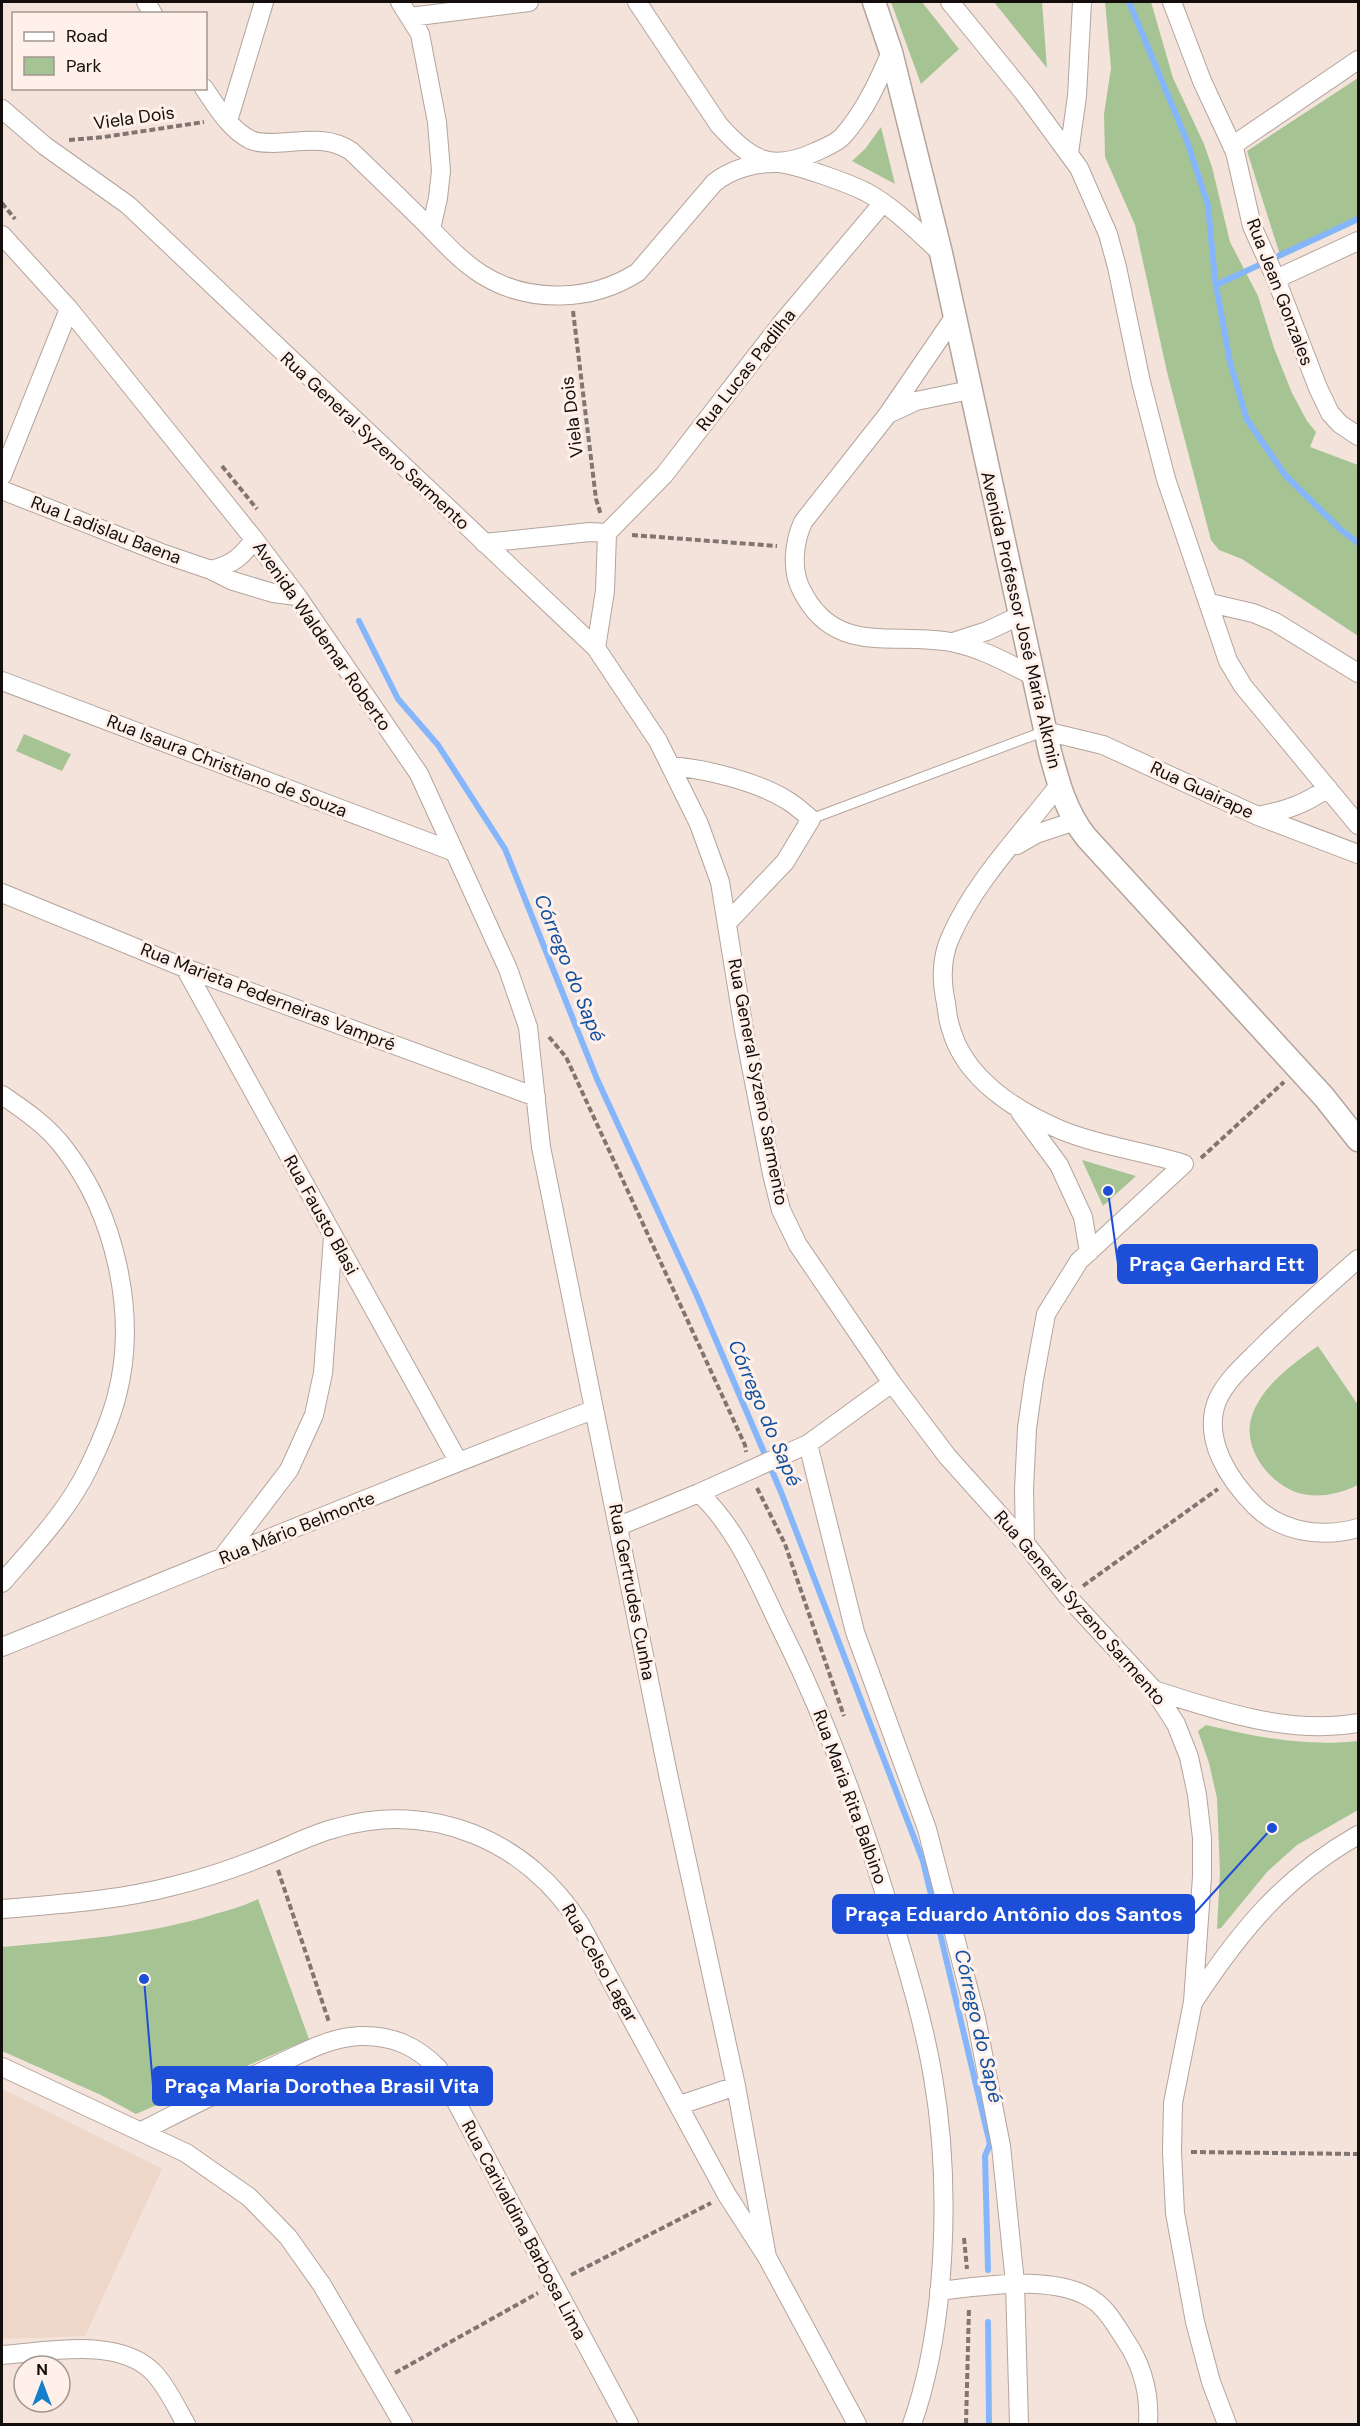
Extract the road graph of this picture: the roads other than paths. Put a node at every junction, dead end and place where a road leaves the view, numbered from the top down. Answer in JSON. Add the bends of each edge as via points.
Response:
{"nodes":[{"id":1,"x":264,"y":2,"type":"edge"},
{"id":2,"x":529,"y":2,"type":"edge"},
{"id":3,"x":637,"y":2,"type":"edge"},
{"id":4,"x":874,"y":2,"type":"edge"},
{"id":5,"x":950,"y":2,"type":"edge"},
{"id":6,"x":1082,"y":2,"type":"edge"},
{"id":7,"x":1172,"y":2,"type":"edge"},
{"id":8,"x":405,"y":9,"type":"edge"},
{"id":9,"x":891,"y":52,"type":"junction"},
{"id":10,"x":1359,"y":60,"type":"edge"},
{"id":11,"x":205,"y":90,"type":"edge"},
{"id":12,"x":2,"y":109,"type":"edge"},
{"id":13,"x":228,"y":121,"type":"junction"},
{"id":14,"x":1232,"y":146,"type":"junction"},
{"id":15,"x":1069,"y":153,"type":"junction"},
{"id":16,"x":779,"y":163,"type":"junction"},
{"id":17,"x":882,"y":204,"type":"junction"},
{"id":18,"x":430,"y":229,"type":"junction"},
{"id":19,"x":2,"y":235,"type":"edge"},
{"id":20,"x":1359,"y":241,"type":"edge"},
{"id":21,"x":941,"y":253,"type":"junction"},
{"id":22,"x":1273,"y":274,"type":"junction"},
{"id":23,"x":69,"y":309,"type":"junction"},
{"id":24,"x":955,"y":316,"type":"junction"},
{"id":25,"x":970,"y":390,"type":"junction"},
{"id":26,"x":888,"y":414,"type":"junction"},
{"id":27,"x":1359,"y":436,"type":"edge"},
{"id":28,"x":2,"y":476,"type":"edge"},
{"id":29,"x":2,"y":490,"type":"edge"},
{"id":30,"x":607,"y":533,"type":"junction"},
{"id":31,"x":255,"y":539,"type":"junction"},
{"id":32,"x":484,"y":543,"type":"junction"},
{"id":33,"x":211,"y":570,"type":"junction"},
{"id":34,"x":297,"y":596,"type":"junction"},
{"id":35,"x":1210,"y":603,"type":"junction"},
{"id":36,"x":1019,"y":616,"type":"junction"},
{"id":37,"x":953,"y":642,"type":"junction"},
{"id":38,"x":596,"y":648,"type":"junction"},
{"id":39,"x":1359,"y":673,"type":"edge"},
{"id":40,"x":1032,"y":675,"type":"junction"},
{"id":41,"x":2,"y":681,"type":"edge"},
{"id":42,"x":1045,"y":731,"type":"junction"},
{"id":43,"x":671,"y":766,"type":"junction"},
{"id":44,"x":1059,"y":785,"type":"junction"},
{"id":45,"x":1328,"y":788,"type":"junction"},
{"id":46,"x":1258,"y":816,"type":"junction"},
{"id":47,"x":811,"y":819,"type":"junction"},
{"id":48,"x":1075,"y":821,"type":"junction"},
{"id":49,"x":1359,"y":825,"type":"edge"},
{"id":50,"x":452,"y":851,"type":"junction"},
{"id":51,"x":1005,"y":852,"type":"junction"},
{"id":52,"x":1359,"y":854,"type":"edge"},
{"id":53,"x":2,"y":893,"type":"edge"},
{"id":54,"x":728,"y":922,"type":"junction"},
{"id":55,"x":185,"y":968,"type":"junction"},
{"id":56,"x":2,"y":1095,"type":"edge"},
{"id":57,"x":536,"y":1097,"type":"junction"},
{"id":58,"x":1015,"y":1106,"type":"junction"},
{"id":59,"x":1359,"y":1140,"type":"edge"},
{"id":60,"x":333,"y":1237,"type":"junction"},
{"id":61,"x":1089,"y":1252,"type":"junction"},
{"id":62,"x":1359,"y":1259,"type":"edge"},
{"id":63,"x":892,"y":1383,"type":"junction"},
{"id":64,"x":593,"y":1410,"type":"junction"},
{"id":65,"x":808,"y":1444,"type":"junction"},
{"id":66,"x":458,"y":1461,"type":"junction"},
{"id":67,"x":699,"y":1493,"type":"junction"},
{"id":68,"x":619,"y":1526,"type":"junction"},
{"id":69,"x":1359,"y":1528,"type":"edge"},
{"id":70,"x":1025,"y":1543,"type":"junction"},
{"id":71,"x":220,"y":1560,"type":"junction"},
{"id":72,"x":2,"y":1584,"type":"edge"},
{"id":73,"x":2,"y":1647,"type":"edge"},
{"id":74,"x":1154,"y":1690,"type":"junction"},
{"id":75,"x":1359,"y":1723,"type":"edge"},
{"id":76,"x":1359,"y":1836,"type":"edge"},
{"id":77,"x":2,"y":1909,"type":"edge"},
{"id":78,"x":1192,"y":2002,"type":"junction"},
{"id":79,"x":2,"y":2067,"type":"edge"},
{"id":80,"x":736,"y":2086,"type":"junction"},
{"id":81,"x":680,"y":2105,"type":"junction"},
{"id":82,"x":142,"y":2131,"type":"junction"},
{"id":83,"x":767,"y":2257,"type":"junction"},
{"id":84,"x":1015,"y":2283,"type":"junction"},
{"id":85,"x":939,"y":2291,"type":"junction"},
{"id":86,"x":2,"y":2355,"type":"edge"},
{"id":87,"x":186,"y":2424,"type":"edge"},
{"id":88,"x":403,"y":2424,"type":"edge"},
{"id":89,"x":629,"y":2424,"type":"edge"},
{"id":90,"x":857,"y":2424,"type":"edge"},
{"id":91,"x":912,"y":2424,"type":"edge"},
{"id":92,"x":1019,"y":2424,"type":"edge"},
{"id":93,"x":1148,"y":2424,"type":"edge"},
{"id":94,"x":1227,"y":2424,"type":"edge"}],
"edges":[{"from":1,"to":13,"type":"street"},
{"from":2,"to":8,"type":"street"},
{"from":3,"to":16,"type":"street","via":[[719,125],[750,154]]},
{"from":4,"to":9,"type":"street","name":"Avenida Professor José Maria Alkmin"},
{"from":5,"to":15,"type":"street"},
{"from":6,"to":15,"type":"street","via":[[1077,96]]},
{"from":7,"to":14,"type":"street","name":"Rua Jean Gonzales"},
{"from":8,"to":18,"type":"street","via":[[420,34],[438,132],[441,171]]},
{"from":9,"to":16,"type":"street","via":[[872,96],[841,139],[803,157]]},
{"from":9,"to":21,"type":"street","name":"Avenida Professor José Maria Alkmin"},
{"from":10,"to":14,"type":"street"},
{"from":11,"to":13,"type":"street"},
{"from":12,"to":32,"type":"street","name":"Rua General Syzeno Sarmento","via":[[45,146],[128,206]]},
{"from":13,"to":18,"type":"street","via":[[252,141],[339,143]]},
{"from":14,"to":22,"type":"street","name":"Rua Jean Gonzales","via":[[1252,226]]},
{"from":15,"to":35,"type":"street","via":[[1108,234],[1166,479]]},
{"from":16,"to":17,"type":"street","via":[[841,182]]},
{"from":16,"to":18,"type":"street","via":[[724,175],[638,272],[605,289],[571,296],[501,285],[460,259]]},
{"from":17,"to":21,"type":"street"},
{"from":17,"to":30,"type":"street","name":"Rua Lucas Padilha","via":[[781,324],[664,475]]},
{"from":19,"to":23,"type":"street","name":"Avenida Waldemar Roberto"},
{"from":20,"to":22,"type":"street"},
{"from":21,"to":24,"type":"street","name":"Avenida Professor José Maria Alkmin"},
{"from":22,"to":27,"type":"street","name":"Rua Jean Gonzales","via":[[1330,413]]},
{"from":23,"to":28,"type":"street"},
{"from":23,"to":31,"type":"street","name":"Avenida Waldemar Roberto"},
{"from":24,"to":25,"type":"street","name":"Avenida Professor José Maria Alkmin"},
{"from":24,"to":26,"type":"street"},
{"from":25,"to":26,"type":"street","via":[[916,401]]},
{"from":25,"to":36,"type":"street","name":"Avenida Professor José Maria Alkmin"},
{"from":26,"to":37,"type":"street","via":[[803,522],[795,548],[797,581],[808,604],[826,622],[845,633],[878,639]]},
{"from":29,"to":33,"type":"street","name":"Rua Ladislau Baena"},
{"from":30,"to":32,"type":"street"},
{"from":30,"to":38,"type":"street","via":[[605,591]]},
{"from":31,"to":33,"type":"street","via":[[233,562]]},
{"from":31,"to":34,"type":"street","name":"Avenida Waldemar Roberto"},
{"from":32,"to":38,"type":"street","name":"Rua General Syzeno Sarmento"},
{"from":33,"to":34,"type":"street","name":"Rua Ladislau Baena","via":[[273,593]]},
{"from":34,"to":50,"type":"street","name":"Avenida Waldemar Roberto","via":[[419,774]]},
{"from":35,"to":39,"type":"street","via":[[1275,622]]},
{"from":35,"to":45,"type":"street","via":[[1228,662],[1243,686]]},
{"from":36,"to":37,"type":"street"},
{"from":36,"to":40,"type":"street","name":"Avenida Professor José Maria Alkmin"},
{"from":37,"to":40,"type":"street"},
{"from":38,"to":43,"type":"street","name":"Rua General Syzeno Sarmento"},
{"from":40,"to":42,"type":"street","name":"Avenida Professor José Maria Alkmin"},
{"from":41,"to":50,"type":"street","name":"Rua Isaura Christiano de Souza"},
{"from":42,"to":44,"type":"street","name":"Avenida Professor José Maria Alkmin"},
{"from":42,"to":46,"type":"street","name":"Rua Guairape","via":[[1103,745]]},
{"from":42,"to":47,"type":"lane"},
{"from":43,"to":47,"type":"street","via":[[698,768],[737,779],[784,798]]},
{"from":43,"to":54,"type":"street","name":"Rua General Syzeno Sarmento","via":[[699,824],[720,882]]},
{"from":44,"to":48,"type":"street","name":"Avenida Professor José Maria Alkmin"},
{"from":44,"to":51,"type":"street"},
{"from":45,"to":46,"type":"street","via":[[1306,804]]},
{"from":45,"to":49,"type":"street"},
{"from":46,"to":52,"type":"street","name":"Rua Guairape"},
{"from":47,"to":54,"type":"street","via":[[785,862]]},
{"from":48,"to":51,"type":"street","via":[[1036,834]]},
{"from":48,"to":59,"type":"street","name":"Avenida Professor José Maria Alkmin"},
{"from":50,"to":57,"type":"street","name":"Avenida Waldemar Roberto","via":[[508,969],[528,1027]]},
{"from":51,"to":58,"type":"street","via":[[963,912],[950,938],[942,984],[951,1031],[966,1062]]},
{"from":53,"to":55,"type":"street","name":"Rua Marieta Pederneiras Vampré"},
{"from":54,"to":63,"type":"street","name":"Rua General Syzeno Sarmento","via":[[744,1030],[782,1210],[798,1245]]},
{"from":55,"to":57,"type":"street","name":"Rua Marieta Pederneiras Vampré"},
{"from":55,"to":60,"type":"street","name":"Rua Fausto Blasi"},
{"from":56,"to":72,"type":"street","via":[[31,1115],[64,1147],[92,1192],[111,1239],[120,1276],[124,1342],[118,1394],[89,1468],[72,1499]]},
{"from":57,"to":64,"type":"street","name":"Rua Gertrudes Cunha","via":[[541,1147]]},
{"from":58,"to":61,"type":"street","via":[[1059,1165],[1083,1217]]},
{"from":58,"to":61,"type":"street","via":[[1062,1130],[1184,1164]]},
{"from":60,"to":66,"type":"street","name":"Rua Fausto Blasi"},
{"from":60,"to":71,"type":"street","via":[[323,1373],[314,1415],[289,1470]]},
{"from":61,"to":70,"type":"street","via":[[1079,1261],[1046,1314],[1027,1428]]},
{"from":62,"to":69,"type":"street","via":[[1304,1306],[1238,1372],[1217,1402],[1213,1420],[1215,1443],[1232,1479],[1277,1522],[1321,1533]]},
{"from":63,"to":65,"type":"street"},
{"from":63,"to":70,"type":"street","name":"Rua General Syzeno Sarmento","via":[[947,1456]]},
{"from":64,"to":66,"type":"street","name":"Rua Mário Belmonte"},
{"from":64,"to":68,"type":"street","name":"Rua Gertrudes Cunha"},
{"from":65,"to":67,"type":"street"},
{"from":65,"to":84,"type":"street","via":[[855,1632],[927,1829],[976,2018],[1001,2146]]},
{"from":66,"to":71,"type":"street","name":"Rua Mário Belmonte"},
{"from":67,"to":68,"type":"street"},
{"from":67,"to":85,"type":"street","name":"Rua Maria Rita Balbino","via":[[715,1507],[737,1540],[810,1688],[867,1834],[909,1973],[933,2077],[941,2160]]},
{"from":68,"to":80,"type":"street","name":"Rua Gertrudes Cunha"},
{"from":70,"to":74,"type":"street","name":"Rua General Syzeno Sarmento","via":[[1068,1597]]},
{"from":71,"to":73,"type":"street","name":"Rua Mário Belmonte"},
{"from":74,"to":75,"type":"street","via":[[1210,1708],[1294,1725]]},
{"from":74,"to":78,"type":"street","name":"Rua General Syzeno Sarmento","via":[[1176,1724],[1189,1757],[1202,1838]]},
{"from":76,"to":78,"type":"street","via":[[1326,1853],[1296,1877],[1239,1936]]},
{"from":77,"to":81,"type":"street","name":"Rua Celso Lagar","via":[[109,1900],[174,1886],[338,1827],[391,1820],[451,1826],[516,1855],[565,1899]]},
{"from":78,"to":94,"type":"street","name":"Rua General Syzeno Sarmento","via":[[1173,2103],[1175,2213],[1182,2265],[1208,2372]]},
{"from":79,"to":82,"type":"street"},
{"from":80,"to":81,"type":"street"},
{"from":80,"to":83,"type":"street","name":"Rua Gertrudes Cunha"},
{"from":81,"to":83,"type":"street","name":"Rua Celso Lagar","via":[[727,2195]]},
{"from":82,"to":88,"type":"street","via":[[219,2175],[288,2237],[322,2285]]},
{"from":82,"to":89,"type":"street","name":"Rua Carivaldina Barbosa Lima","via":[[335,2040],[386,2037],[422,2053],[438,2068]]},
{"from":83,"to":90,"type":"street","name":"Rua Celso Lagar"},
{"from":84,"to":85,"type":"street"},
{"from":84,"to":92,"type":"street"},
{"from":84,"to":93,"type":"street","via":[[1063,2288],[1085,2295],[1102,2307],[1130,2346],[1144,2376]]},
{"from":85,"to":91,"type":"street","name":"Rua Maria Rita Balbino"},
{"from":86,"to":87,"type":"street","via":[[109,2350],[130,2356],[154,2372]]}]}
